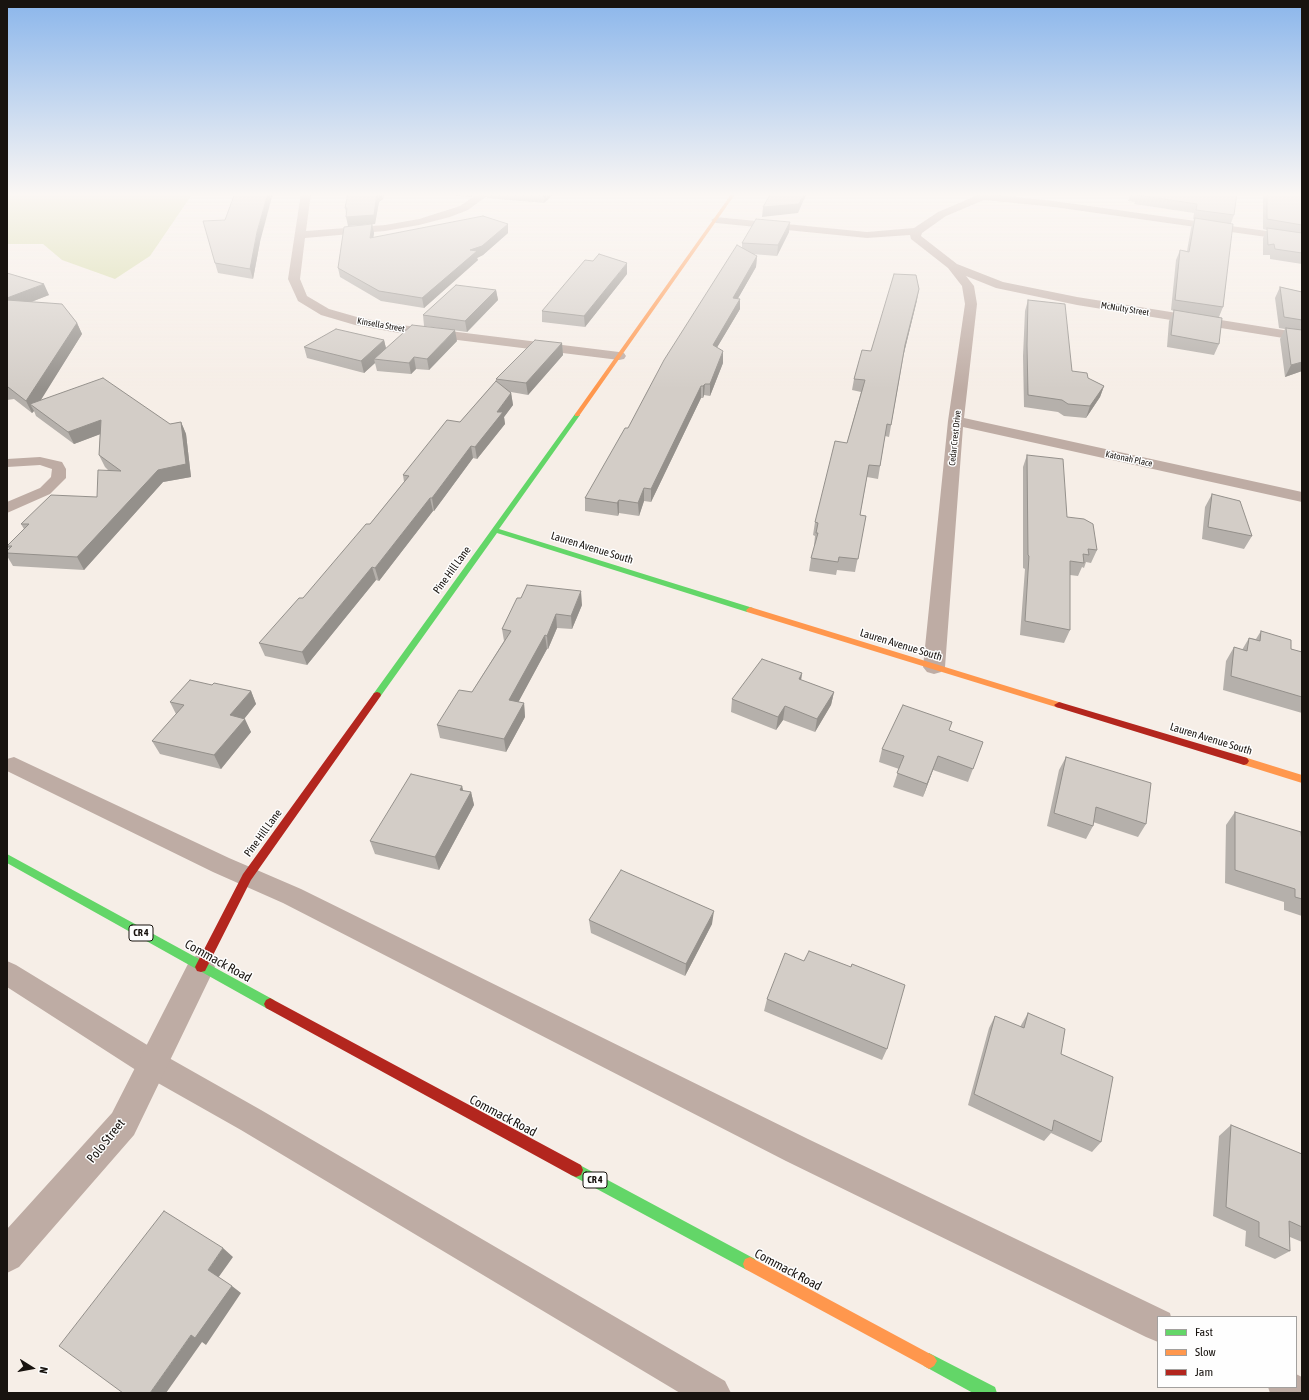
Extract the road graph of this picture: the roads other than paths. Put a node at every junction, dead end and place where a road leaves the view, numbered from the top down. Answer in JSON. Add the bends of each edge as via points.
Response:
{"nodes":[{"id":1,"x":297,"y":258,"type":"edge"},
{"id":2,"x":686,"y":258,"type":"edge"},
{"id":3,"x":942,"y":258,"type":"edge"},
{"id":4,"x":952,"y":266,"type":"junction"},
{"id":5,"x":1302,"y":337,"type":"edge"},
{"id":6,"x":619,"y":356,"type":"junction"},
{"id":7,"x":956,"y":421,"type":"junction"},
{"id":8,"x":7,"y":463,"type":"edge"},
{"id":9,"x":1302,"y":497,"type":"edge"},
{"id":10,"x":7,"y":508,"type":"edge"},
{"id":11,"x":495,"y":530,"type":"junction"},
{"id":12,"x":934,"y":668,"type":"junction"},
{"id":13,"x":14,"y":765,"type":"dead end"},
{"id":14,"x":1302,"y":779,"type":"edge"},
{"id":15,"x":7,"y":858,"type":"edge"},
{"id":16,"x":247,"y":877,"type":"junction"},
{"id":17,"x":201,"y":967,"type":"junction"},
{"id":18,"x":7,"y":973,"type":"edge"},
{"id":19,"x":152,"y":1064,"type":"junction"},
{"id":20,"x":7,"y":1255,"type":"edge"},
{"id":21,"x":1157,"y":1325,"type":"edge"},
{"id":22,"x":1287,"y":1388,"type":"edge"},
{"id":23,"x":713,"y":1393,"type":"edge"},
{"id":24,"x":989,"y":1393,"type":"edge"},
{"id":25,"x":1297,"y":1393,"type":"edge"}],
"edges":[{"from":1,"to":6,"type":"street","name":"Kinsella Street","via":[[294,279],[302,298],[325,312],[393,328]]},
{"from":2,"to":6,"type":"street","name":"Pine Hill Lane"},
{"from":3,"to":4,"type":"street","name":"Cedar Crest Drive"},
{"from":4,"to":5,"type":"street","name":"McNulty Street","via":[[1000,286]]},
{"from":4,"to":7,"type":"street","name":"Cedar Crest Drive","via":[[968,286],[972,304]]},
{"from":6,"to":11,"type":"street","name":"Pine Hill Lane"},
{"from":7,"to":9,"type":"street","name":"Katonah Place"},
{"from":7,"to":12,"type":"street","name":"Cedar Crest Drive"},
{"from":8,"to":10,"type":"lane","via":[[40,461],[53,464],[59,469],[58,478],[45,491]]},
{"from":11,"to":12,"type":"street","name":"Lauren Avenue South"},
{"from":11,"to":16,"type":"street","name":"Pine Hill Lane"},
{"from":12,"to":14,"type":"street","name":"Lauren Avenue South"},
{"from":13,"to":16,"type":"lane"},
{"from":15,"to":17,"type":"street","name":"Commack Road","number":"CR 4"},
{"from":16,"to":17,"type":"street","name":"Pine Hill Lane"},
{"from":16,"to":21,"type":"lane","via":[[292,896],[797,1150]]},
{"from":17,"to":19,"type":"street","name":"Polo Street"},
{"from":17,"to":24,"type":"street","name":"Commack Road","number":"CR 4"},
{"from":18,"to":19,"type":"lane"},
{"from":19,"to":20,"type":"street","name":"Polo Street","via":[[123,1124]]},
{"from":19,"to":23,"type":"lane"},
{"from":22,"to":25,"type":"lane"}]}
